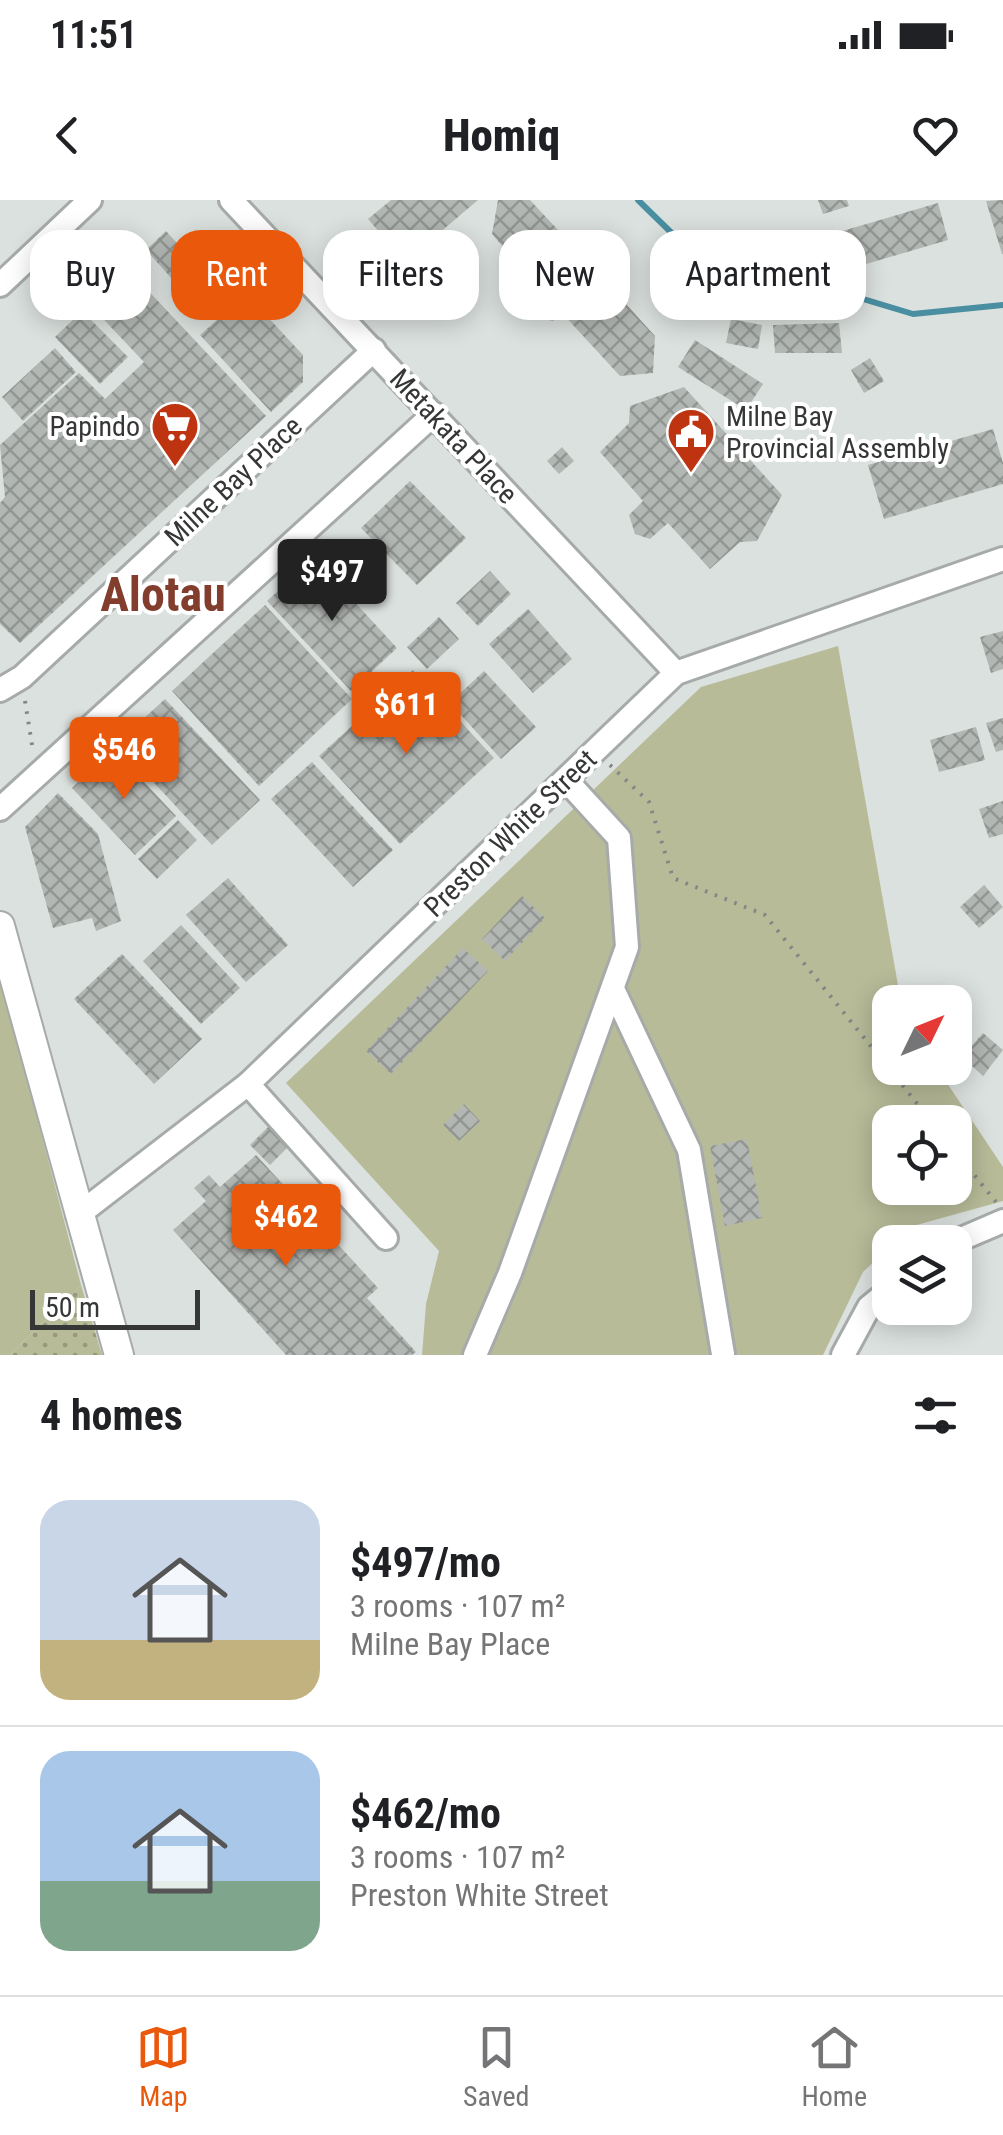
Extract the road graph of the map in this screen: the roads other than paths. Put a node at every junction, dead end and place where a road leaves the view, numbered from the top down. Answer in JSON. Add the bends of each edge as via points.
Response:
{"nodes":[{"id":1,"x":90,"y":200,"type":"edge"},
{"id":2,"x":231,"y":200,"type":"edge"},
{"id":3,"x":0,"y":286,"type":"edge"},
{"id":4,"x":374,"y":350,"type":"junction"},
{"id":5,"x":434,"y":414,"type":"junction"},
{"id":6,"x":1003,"y":560,"type":"edge"},
{"id":7,"x":676,"y":673,"type":"junction"},
{"id":8,"x":0,"y":690,"type":"edge"},
{"id":9,"x":566,"y":780,"type":"junction"},
{"id":10,"x":0,"y":809,"type":"edge"},
{"id":11,"x":0,"y":926,"type":"edge"},
{"id":12,"x":612,"y":989,"type":"junction"},
{"id":13,"x":248,"y":1084,"type":"junction"},
{"id":14,"x":78,"y":1216,"type":"junction"},
{"id":15,"x":1003,"y":1221,"type":"edge"},
{"id":16,"x":972,"y":1234,"type":"edge"},
{"id":17,"x":386,"y":1238,"type":"dead end"},
{"id":18,"x":872,"y":1305,"type":"edge"},
{"id":19,"x":722,"y":1354,"type":"edge"},
{"id":20,"x":119,"y":1355,"type":"edge"},
{"id":21,"x":475,"y":1355,"type":"edge"},
{"id":22,"x":843,"y":1355,"type":"edge"}],
"edges":[{"from":1,"to":3,"type":"street"},
{"from":2,"to":4,"type":"street","name":"Metakata Place"},
{"from":4,"to":5,"type":"street","name":"Metakata Place"},
{"from":4,"to":8,"type":"street","name":"Milne Bay Place","via":[[22,677]]},
{"from":5,"to":7,"type":"street","name":"Metakata Place"},
{"from":5,"to":10,"type":"street"},
{"from":6,"to":7,"type":"street","name":"Preston White Street"},
{"from":7,"to":9,"type":"street","name":"Preston White Street"},
{"from":9,"to":12,"type":"street","via":[[618,838],[627,947]]},
{"from":9,"to":13,"type":"street","name":"Preston White Street"},
{"from":11,"to":14,"type":"main road"},
{"from":12,"to":19,"type":"street","via":[[688,1150]]},
{"from":12,"to":21,"type":"street"},
{"from":13,"to":14,"type":"street","name":"Preston White Street"},
{"from":13,"to":17,"type":"street"},
{"from":14,"to":20,"type":"main road"},
{"from":15,"to":16,"type":"street"},
{"from":18,"to":22,"type":"street"}]}
